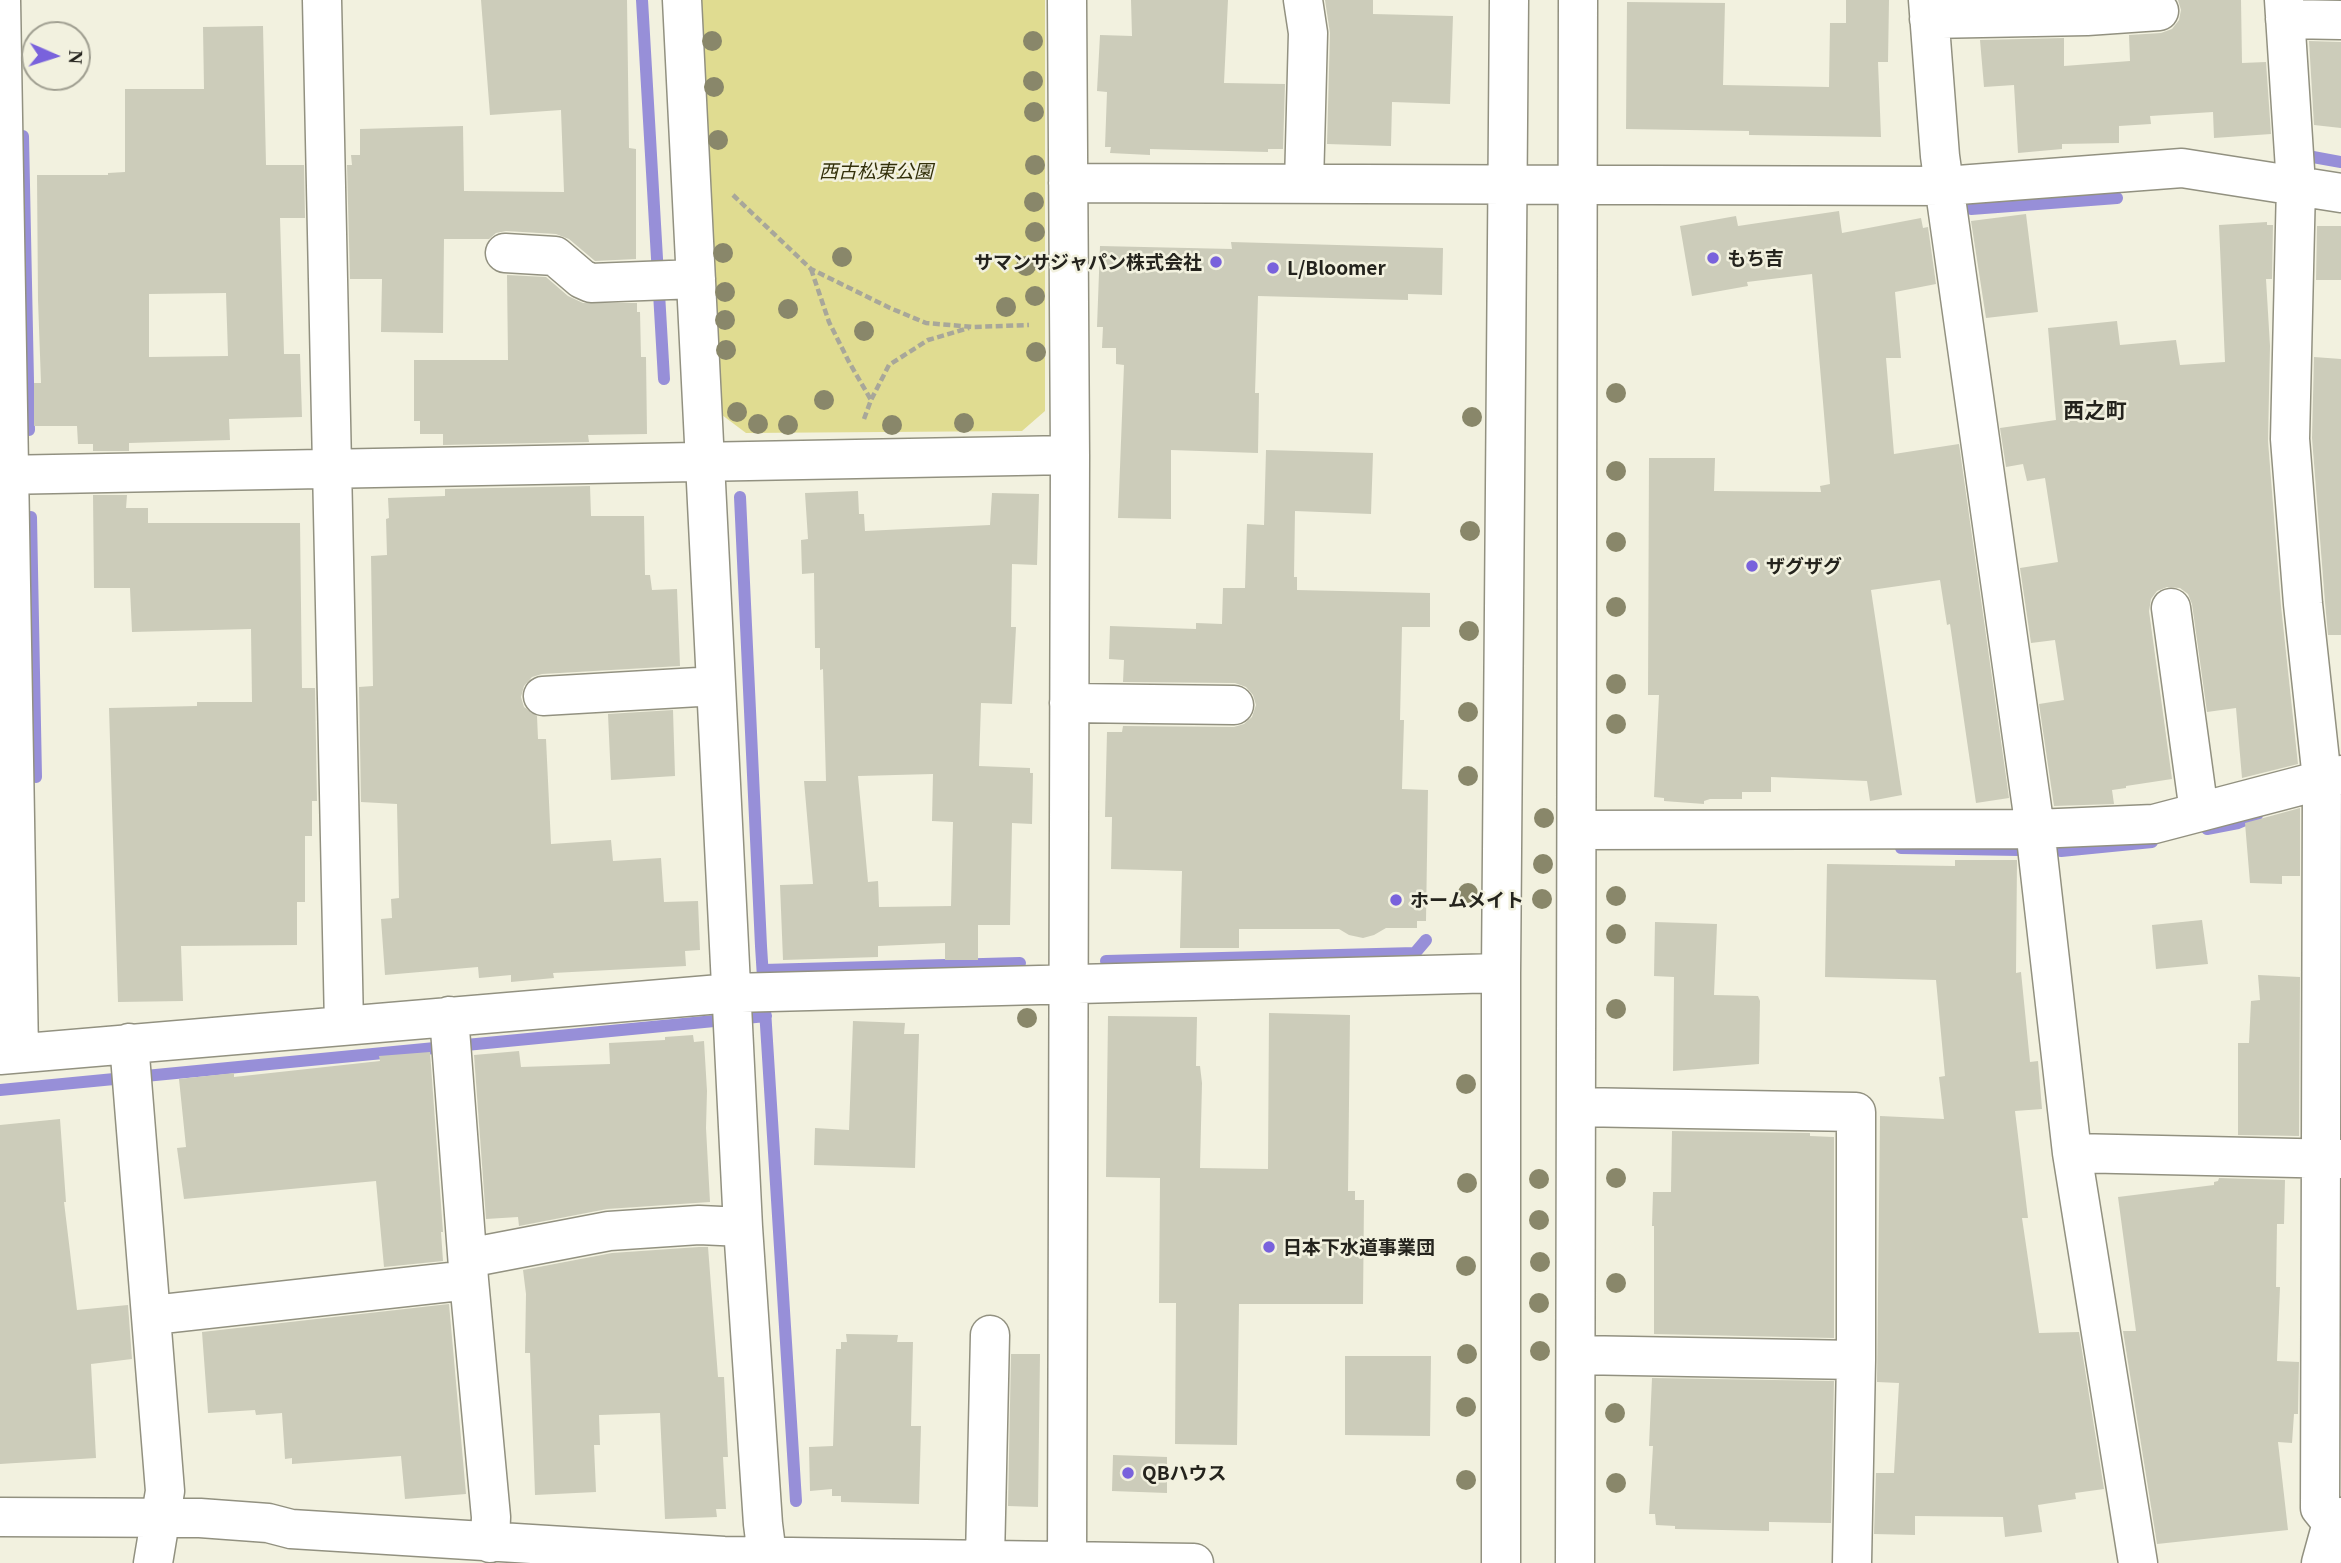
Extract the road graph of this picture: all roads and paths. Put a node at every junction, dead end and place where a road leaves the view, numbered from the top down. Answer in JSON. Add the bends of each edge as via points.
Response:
{"nodes":[{"id":1,"x":1,"y":0,"type":"edge"},
{"id":2,"x":322,"y":0,"type":"edge"},
{"id":3,"x":682,"y":0,"type":"edge"},
{"id":4,"x":1067,"y":0,"type":"edge"},
{"id":5,"x":1303,"y":0,"type":"edge"},
{"id":6,"x":1510,"y":0,"type":"edge"},
{"id":7,"x":1578,"y":0,"type":"edge"},
{"id":8,"x":2285,"y":9,"type":"edge"},
{"id":9,"x":1929,"y":10,"type":"edge"},
{"id":10,"x":2159,"y":11,"type":"dead end"},
{"id":11,"x":2341,"y":20,"type":"edge"},
{"id":12,"x":691,"y":183,"type":"junction"},
{"id":13,"x":1068,"y":183,"type":"junction"},
{"id":14,"x":1304,"y":184,"type":"junction"},
{"id":15,"x":2296,"y":185,"type":"junction"},
{"id":16,"x":1510,"y":186,"type":"junction"},
{"id":17,"x":1578,"y":186,"type":"junction"},
{"id":18,"x":1945,"y":186,"type":"junction"},
{"id":19,"x":2341,"y":193,"type":"edge"},
{"id":20,"x":505,"y":253,"type":"dead end"},
{"id":21,"x":3,"y":260,"type":"edge"},
{"id":22,"x":811,"y":269,"type":"junction"},
{"id":23,"x":671,"y":280,"type":"junction"},
{"id":24,"x":1068,"y":323,"type":"junction"},
{"id":25,"x":973,"y":327,"type":"junction"},
{"id":26,"x":871,"y":400,"type":"junction"},
{"id":27,"x":1070,"y":455,"type":"junction"},
{"id":28,"x":860,"y":458,"type":"junction"},
{"id":29,"x":705,"y":461,"type":"junction"},
{"id":30,"x":332,"y":469,"type":"junction"},
{"id":31,"x":4,"y":475,"type":"edge"},
{"id":32,"x":2171,"y":608,"type":"dead end"},
{"id":33,"x":716,"y":686,"type":"junction"},
{"id":34,"x":543,"y":696,"type":"dead end"},
{"id":35,"x":1069,"y":703,"type":"junction"},
{"id":36,"x":1234,"y":705,"type":"dead end"},
{"id":37,"x":2331,"y":777,"type":"edge"},
{"id":38,"x":2199,"y":812,"type":"junction"},
{"id":39,"x":2035,"y":829,"type":"junction"},
{"id":40,"x":1577,"y":830,"type":"junction"},
{"id":41,"x":1501,"y":973,"type":"junction"},
{"id":42,"x":1069,"y":985,"type":"junction"},
{"id":43,"x":745,"y":1003,"type":"junction"},
{"id":44,"x":344,"y":1025,"type":"junction"},
{"id":45,"x":450,"y":1036,"type":"junction"},
{"id":46,"x":10,"y":1053,"type":"edge"},
{"id":47,"x":131,"y":1064,"type":"junction"},
{"id":48,"x":1576,"y":1107,"type":"junction"},
{"id":49,"x":2072,"y":1153,"type":"junction"},
{"id":50,"x":2331,"y":1159,"type":"edge"},
{"id":51,"x":743,"y":1227,"type":"junction"},
{"id":52,"x":469,"y":1269,"type":"junction"},
{"id":53,"x":153,"y":1315,"type":"junction"},
{"id":54,"x":990,"y":1335,"type":"dead end"},
{"id":55,"x":1576,"y":1355,"type":"junction"},
{"id":56,"x":1856,"y":1360,"type":"junction"},
{"id":57,"x":0,"y":1517,"type":"edge"},
{"id":58,"x":162,"y":1518,"type":"junction"},
{"id":59,"x":2336,"y":1520,"type":"edge"},
{"id":60,"x":490,"y":1542,"type":"junction"},
{"id":61,"x":766,"y":1559,"type":"edge"},
{"id":62,"x":985,"y":1559,"type":"junction"},
{"id":63,"x":1067,"y":1560,"type":"junction"},
{"id":64,"x":153,"y":1563,"type":"edge"},
{"id":65,"x":1194,"y":1563,"type":"edge"},
{"id":66,"x":1500,"y":1563,"type":"edge"},
{"id":67,"x":1576,"y":1563,"type":"edge"},
{"id":68,"x":1853,"y":1563,"type":"edge"},
{"id":69,"x":2138,"y":1563,"type":"edge"},
{"id":70,"x":2321,"y":1563,"type":"edge"}],
"edges":[{"from":1,"to":21,"type":"street"},
{"from":2,"to":30,"type":"street"},
{"from":3,"to":12,"type":"street"},
{"from":4,"to":13,"type":"street"},
{"from":5,"to":14,"type":"street","via":[[1308,33]]},
{"from":6,"to":16,"type":"street"},
{"from":7,"to":17,"type":"street"},
{"from":8,"to":11,"type":"street"},
{"from":8,"to":15,"type":"street"},
{"from":9,"to":10,"type":"street","via":[[2087,16]]},
{"from":9,"to":18,"type":"street"},
{"from":12,"to":22,"type":"path","via":[[720,182]]},
{"from":12,"to":23,"type":"street"},
{"from":13,"to":14,"type":"street"},
{"from":13,"to":24,"type":"street"},
{"from":14,"to":16,"type":"street"},
{"from":15,"to":18,"type":"street","via":[[2182,168]]},
{"from":15,"to":19,"type":"street"},
{"from":15,"to":37,"type":"street","via":[[2290,439],[2303,604]]},
{"from":16,"to":17,"type":"street"},
{"from":16,"to":41,"type":"street"},
{"from":17,"to":18,"type":"street"},
{"from":17,"to":40,"type":"street"},
{"from":18,"to":39,"type":"street"},
{"from":20,"to":23,"type":"street","via":[[555,256],[591,283]]},
{"from":21,"to":31,"type":"street"},
{"from":22,"to":25,"type":"path","via":[[926,323]]},
{"from":22,"to":26,"type":"path","via":[[829,322]]},
{"from":23,"to":29,"type":"street"},
{"from":24,"to":25,"type":"path"},
{"from":24,"to":27,"type":"street"},
{"from":25,"to":26,"type":"path","via":[[928,340],[889,365]]},
{"from":26,"to":28,"type":"path","via":[[862,426]]},
{"from":27,"to":28,"type":"street"},
{"from":27,"to":35,"type":"street"},
{"from":28,"to":29,"type":"street"},
{"from":29,"to":30,"type":"street"},
{"from":29,"to":33,"type":"street"},
{"from":30,"to":31,"type":"street"},
{"from":30,"to":44,"type":"street"},
{"from":31,"to":46,"type":"street"},
{"from":32,"to":38,"type":"street"},
{"from":33,"to":34,"type":"street"},
{"from":33,"to":43,"type":"street"},
{"from":35,"to":36,"type":"street"},
{"from":35,"to":42,"type":"street"},
{"from":37,"to":38,"type":"street"},
{"from":37,"to":50,"type":"street"},
{"from":38,"to":39,"type":"street","via":[[2154,824]]},
{"from":39,"to":40,"type":"street"},
{"from":39,"to":49,"type":"street"},
{"from":40,"to":48,"type":"street"},
{"from":41,"to":42,"type":"street"},
{"from":41,"to":66,"type":"street"},
{"from":42,"to":43,"type":"street"},
{"from":42,"to":63,"type":"street"},
{"from":43,"to":45,"type":"street"},
{"from":43,"to":51,"type":"street"},
{"from":44,"to":45,"type":"street"},
{"from":44,"to":47,"type":"street"},
{"from":45,"to":52,"type":"street"},
{"from":46,"to":47,"type":"street"},
{"from":47,"to":53,"type":"street"},
{"from":48,"to":55,"type":"street"},
{"from":48,"to":56,"type":"street","via":[[1856,1112]]},
{"from":49,"to":50,"type":"street"},
{"from":49,"to":69,"type":"street"},
{"from":50,"to":59,"type":"street","via":[[2320,1508]]},
{"from":51,"to":52,"type":"street","via":[[699,1224],[608,1231]]},
{"from":51,"to":61,"type":"street"},
{"from":52,"to":53,"type":"street"},
{"from":52,"to":60,"type":"street"},
{"from":53,"to":58,"type":"street","via":[[165,1491]]},
{"from":54,"to":62,"type":"street"},
{"from":55,"to":56,"type":"street"},
{"from":55,"to":67,"type":"street"},
{"from":56,"to":68,"type":"street"},
{"from":57,"to":58,"type":"street"},
{"from":58,"to":60,"type":"street"},
{"from":58,"to":64,"type":"street"},
{"from":59,"to":70,"type":"street"},
{"from":60,"to":61,"type":"street"},
{"from":61,"to":62,"type":"street"},
{"from":62,"to":63,"type":"street"},
{"from":63,"to":65,"type":"street"}]}
